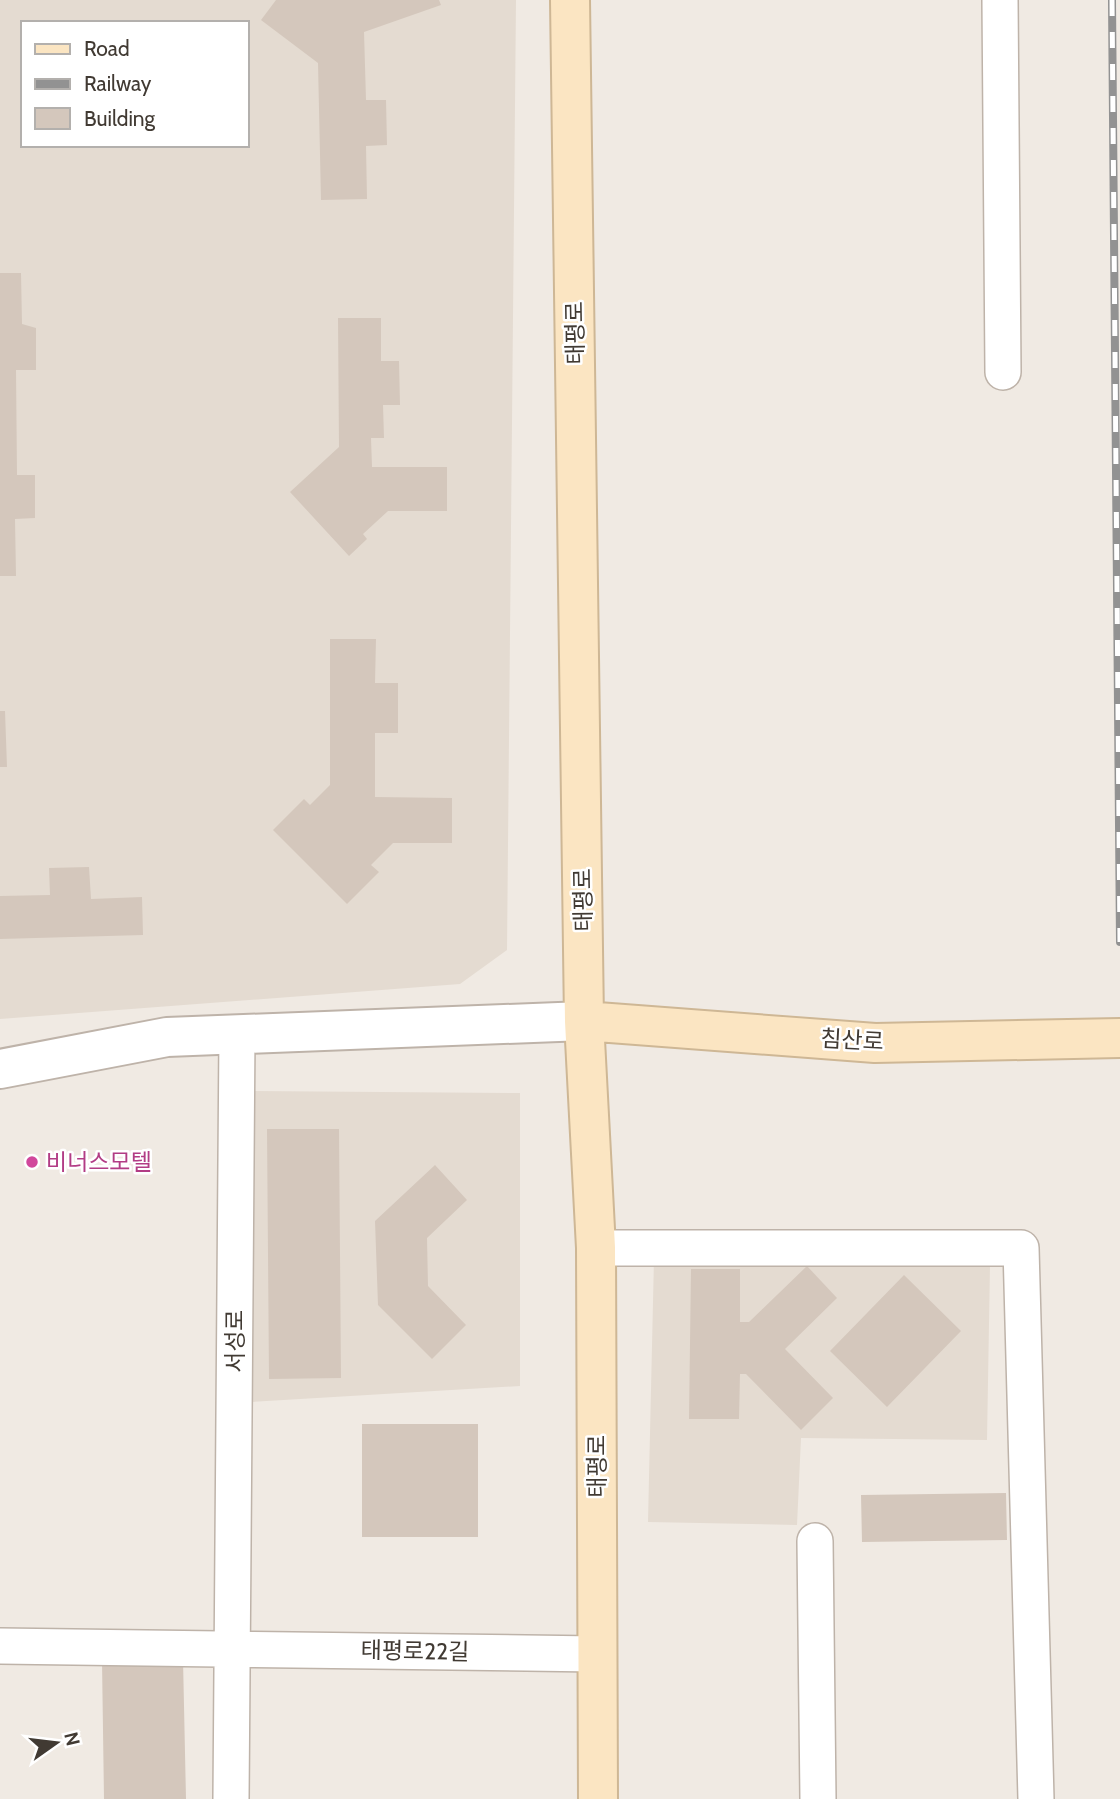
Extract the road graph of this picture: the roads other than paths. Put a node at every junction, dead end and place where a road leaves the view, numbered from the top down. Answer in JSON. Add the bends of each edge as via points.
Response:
{"nodes":[{"id":1,"x":570,"y":0,"type":"edge"},
{"id":2,"x":1000,"y":0,"type":"edge"},
{"id":3,"x":1003,"y":372,"type":"dead end"},
{"id":4,"x":584,"y":1021,"type":"junction"},
{"id":5,"x":237,"y":1034,"type":"junction"},
{"id":6,"x":1120,"y":1038,"type":"edge"},
{"id":7,"x":0,"y":1069,"type":"edge"},
{"id":8,"x":596,"y":1248,"type":"junction"},
{"id":9,"x":816,"y":1541,"type":"dead end"},
{"id":10,"x":0,"y":1646,"type":"edge"},
{"id":11,"x":232,"y":1649,"type":"junction"},
{"id":12,"x":597,"y":1654,"type":"junction"},
{"id":13,"x":231,"y":1799,"type":"edge"},
{"id":14,"x":598,"y":1799,"type":"edge"},
{"id":15,"x":818,"y":1799,"type":"edge"},
{"id":16,"x":1036,"y":1799,"type":"edge"}],
"edges":[{"from":1,"to":4,"type":"main road","name":"태평로"},
{"from":2,"to":3,"type":"street"},
{"from":4,"to":5,"type":"street"},
{"from":4,"to":6,"type":"main road","name":"침산로","via":[[875,1043]]},
{"from":4,"to":8,"type":"main road","name":"태평로"},
{"from":5,"to":7,"type":"street","via":[[167,1037]]},
{"from":5,"to":11,"type":"street","name":"서성로"},
{"from":8,"to":12,"type":"main road","name":"태평로"},
{"from":8,"to":16,"type":"street","via":[[1021,1248]]},
{"from":9,"to":15,"type":"street"},
{"from":10,"to":11,"type":"street","name":"태평로22길"},
{"from":11,"to":12,"type":"street","name":"태평로22길"},
{"from":11,"to":13,"type":"street"},
{"from":12,"to":14,"type":"main road","name":"태평로"}]}
